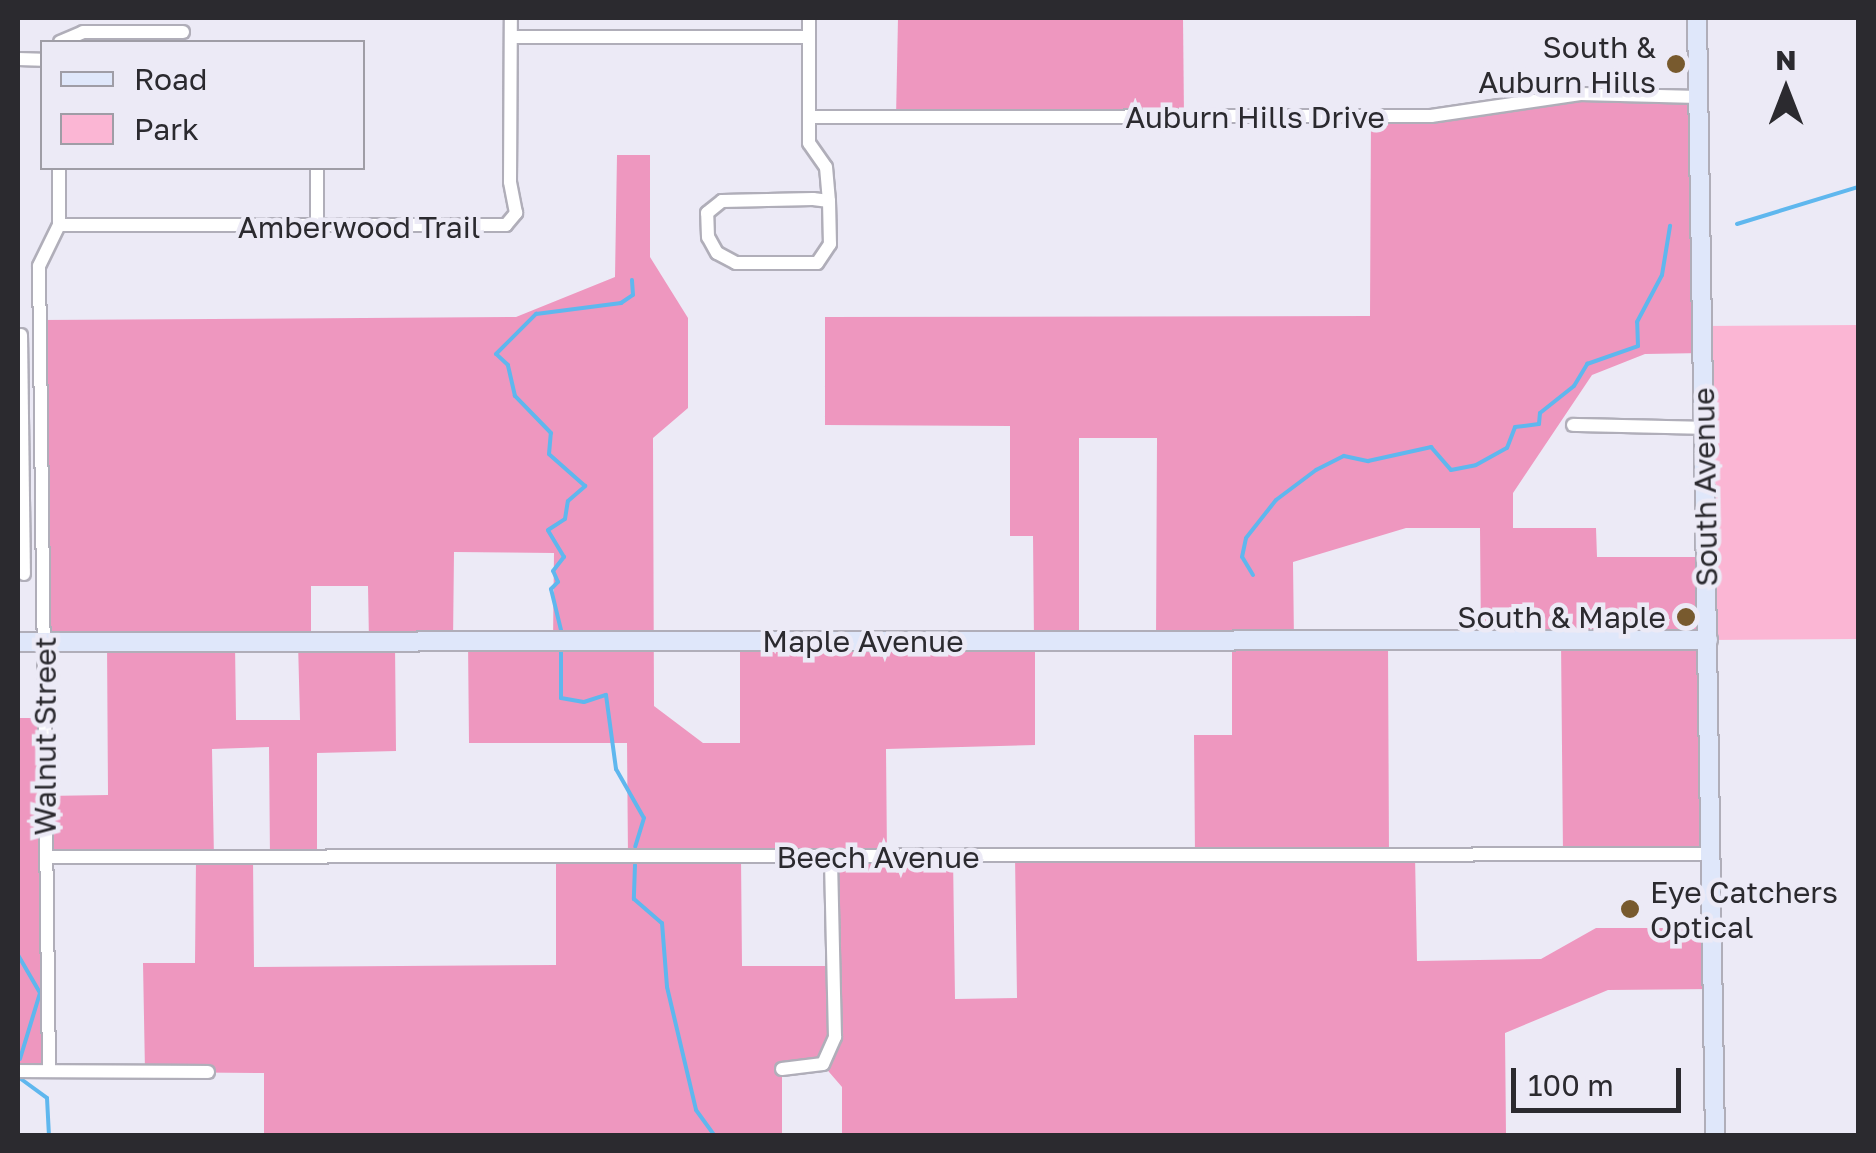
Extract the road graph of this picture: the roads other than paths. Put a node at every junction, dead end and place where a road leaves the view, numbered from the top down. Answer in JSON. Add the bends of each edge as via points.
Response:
{"nodes":[{"id":1,"x":511,"y":18,"type":"edge"},
{"id":2,"x":809,"y":18,"type":"edge"},
{"id":3,"x":1698,"y":18,"type":"edge"},
{"id":4,"x":183,"y":32,"type":"dead end"},
{"id":5,"x":511,"y":36,"type":"junction"},
{"id":6,"x":809,"y":37,"type":"junction"},
{"id":7,"x":65,"y":40,"type":"edge"},
{"id":8,"x":1699,"y":97,"type":"junction"},
{"id":9,"x":810,"y":117,"type":"junction"},
{"id":10,"x":59,"y":170,"type":"edge"},
{"id":11,"x":317,"y":170,"type":"edge"},
{"id":12,"x":829,"y":200,"type":"junction"},
{"id":13,"x":59,"y":225,"type":"junction"},
{"id":14,"x":317,"y":227,"type":"junction"},
{"id":15,"x":20,"y":336,"type":"dead end"},
{"id":16,"x":1572,"y":425,"type":"dead end"},
{"id":17,"x":19,"y":428,"type":"edge"},
{"id":18,"x":40,"y":428,"type":"junction"},
{"id":19,"x":1704,"y":428,"type":"junction"},
{"id":20,"x":24,"y":574,"type":"dead end"},
{"id":21,"x":1708,"y":640,"type":"junction"},
{"id":22,"x":18,"y":642,"type":"edge"},
{"id":23,"x":44,"y":642,"type":"junction"},
{"id":24,"x":1711,"y":854,"type":"junction"},
{"id":25,"x":831,"y":857,"type":"junction"},
{"id":26,"x":46,"y":858,"type":"junction"},
{"id":27,"x":782,"y":1070,"type":"dead end"},
{"id":28,"x":18,"y":1071,"type":"edge"},
{"id":29,"x":49,"y":1071,"type":"junction"},
{"id":30,"x":208,"y":1072,"type":"dead end"},
{"id":31,"x":1716,"y":1136,"type":"edge"}],
"edges":[{"from":1,"to":5,"type":"street","name":"Amberwood Trail"},
{"from":2,"to":6,"type":"street"},
{"from":3,"to":8,"type":"street","name":"South Avenue"},
{"from":4,"to":7,"type":"street","via":[[83,32]]},
{"from":5,"to":6,"type":"street"},
{"from":5,"to":14,"type":"street","name":"Amberwood Trail","via":[[516,213],[509,224]]},
{"from":6,"to":9,"type":"street"},
{"from":8,"to":9,"type":"street","name":"Auburn Hills Drive","via":[[1580,94],[1431,116]]},
{"from":8,"to":19,"type":"street","name":"South Avenue"},
{"from":9,"to":12,"type":"street","via":[[810,143],[826,168]]},
{"from":10,"to":13,"type":"street","name":"Walnut Street"},
{"from":11,"to":14,"type":"street"},
{"from":12,"to":12,"type":"street","via":[[829,251],[817,263],[736,263],[717,253],[708,237],[707,213],[722,202]]},
{"from":13,"to":14,"type":"street","name":"Amberwood Trail"},
{"from":13,"to":18,"type":"street","name":"Walnut Street","via":[[39,266]]},
{"from":15,"to":17,"type":"street"},
{"from":16,"to":19,"type":"street"},
{"from":17,"to":18,"type":"street"},
{"from":17,"to":20,"type":"street"},
{"from":18,"to":23,"type":"street","name":"Walnut Street"},
{"from":19,"to":21,"type":"street","name":"South Avenue"},
{"from":21,"to":23,"type":"street","name":"Maple Avenue"},
{"from":21,"to":24,"type":"street","name":"South Avenue"},
{"from":22,"to":23,"type":"street","name":"Maple Avenue"},
{"from":23,"to":26,"type":"street","name":"Walnut Street"},
{"from":24,"to":25,"type":"street","name":"Beech Avenue"},
{"from":24,"to":31,"type":"street","name":"South Avenue"},
{"from":25,"to":26,"type":"street","name":"Beech Avenue"},
{"from":25,"to":27,"type":"street","via":[[834,1036],[823,1064]]},
{"from":26,"to":29,"type":"street","name":"Walnut Street"},
{"from":28,"to":29,"type":"street"},
{"from":29,"to":30,"type":"street"}]}
